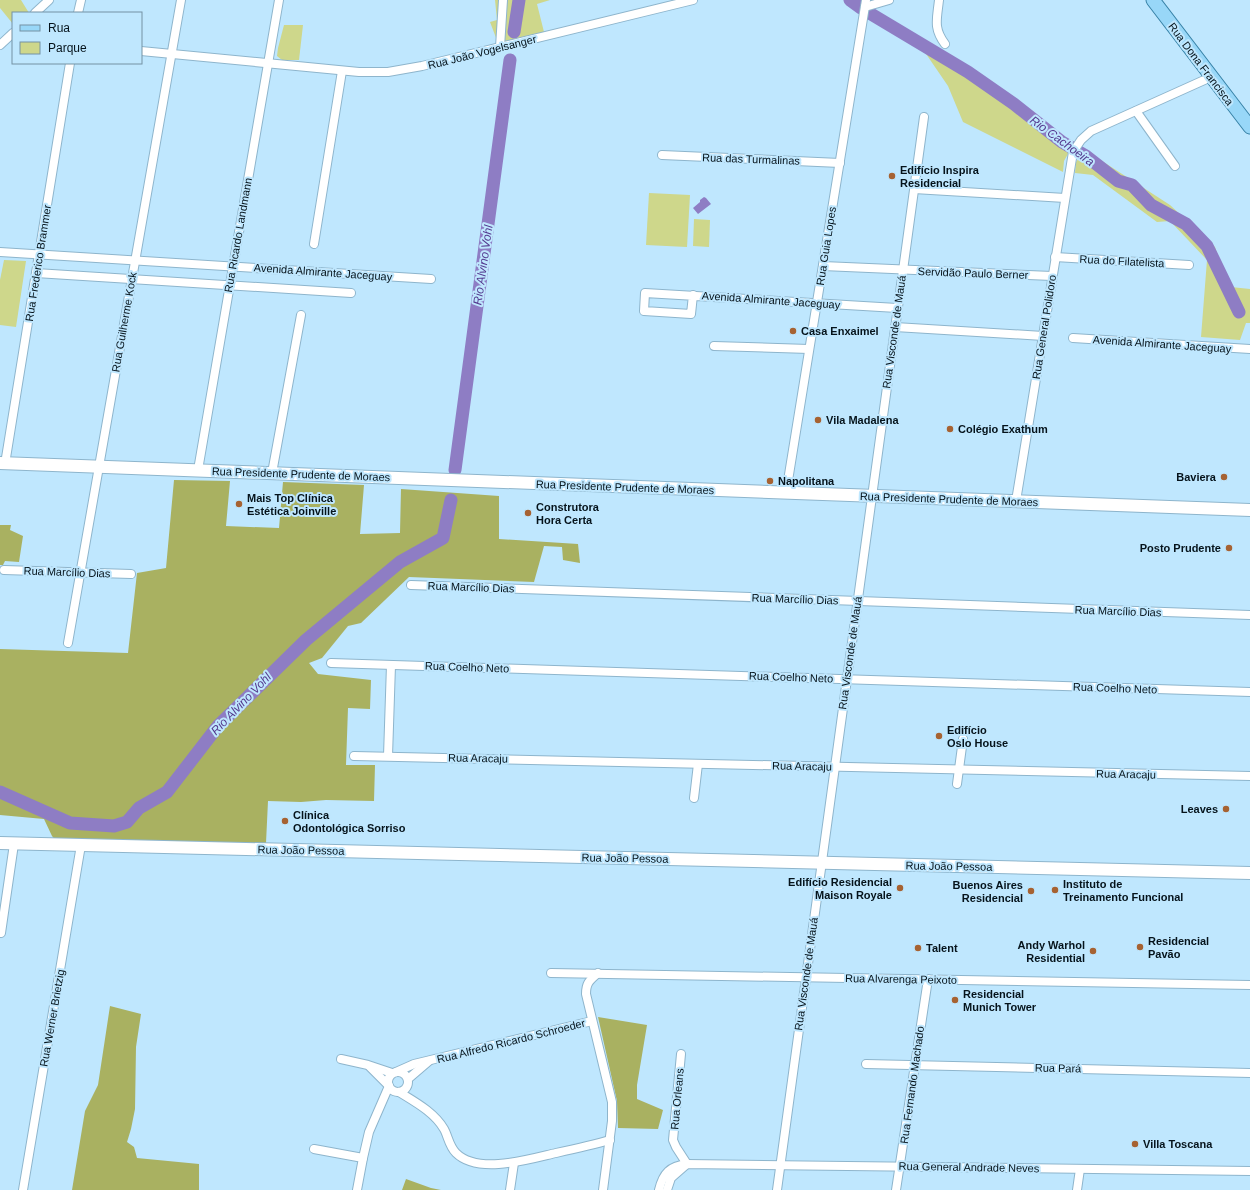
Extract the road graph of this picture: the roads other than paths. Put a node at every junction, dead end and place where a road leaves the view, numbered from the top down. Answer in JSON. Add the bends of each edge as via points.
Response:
{"nodes":[{"id":1,"x":49,"y":0,"type":"edge"},
{"id":2,"x":81,"y":0,"type":"edge"},
{"id":3,"x":181,"y":0,"type":"edge"},
{"id":4,"x":279,"y":0,"type":"edge"},
{"id":5,"x":503,"y":0,"type":"edge"},
{"id":6,"x":693,"y":0,"type":"edge"},
{"id":7,"x":888,"y":0,"type":"edge"},
{"id":8,"x":939,"y":0,"type":"edge"},
{"id":9,"x":1153,"y":0,"type":"edge"},
{"id":10,"x":865,"y":7,"type":"edge"},
{"id":11,"x":36,"y":12,"type":"edge"},
{"id":12,"x":78,"y":12,"type":"edge"},
{"id":13,"x":11,"y":37,"type":"edge"},
{"id":14,"x":946,"y":44,"type":"dead end"},
{"id":15,"x":0,"y":45,"type":"edge"},
{"id":16,"x":500,"y":47,"type":"junction"},
{"id":17,"x":142,"y":52,"type":"edge"},
{"id":18,"x":172,"y":54,"type":"junction"},
{"id":19,"x":70,"y":64,"type":"edge"},
{"id":20,"x":268,"y":64,"type":"junction"},
{"id":21,"x":342,"y":71,"type":"junction"},
{"id":22,"x":1211,"y":77,"type":"junction"},
{"id":23,"x":1136,"y":111,"type":"junction"},
{"id":24,"x":924,"y":117,"type":"dead end"},
{"id":25,"x":1250,"y":127,"type":"edge"},
{"id":26,"x":662,"y":156,"type":"dead end"},
{"id":27,"x":840,"y":163,"type":"junction"},
{"id":28,"x":1175,"y":166,"type":"dead end"},
{"id":29,"x":914,"y":189,"type":"junction"},
{"id":30,"x":1065,"y":198,"type":"junction"},
{"id":31,"x":314,"y":244,"type":"dead end"},
{"id":32,"x":0,"y":252,"type":"edge"},
{"id":33,"x":39,"y":254,"type":"junction"},
{"id":34,"x":1055,"y":257,"type":"junction"},
{"id":35,"x":135,"y":261,"type":"junction"},
{"id":36,"x":1189,"y":265,"type":"dead end"},
{"id":37,"x":823,"y":266,"type":"junction"},
{"id":38,"x":233,"y":267,"type":"junction"},
{"id":39,"x":903,"y":270,"type":"junction"},
{"id":40,"x":36,"y":273,"type":"junction"},
{"id":41,"x":1052,"y":276,"type":"junction"},
{"id":42,"x":132,"y":279,"type":"junction"},
{"id":43,"x":431,"y":279,"type":"dead end"},
{"id":44,"x":230,"y":285,"type":"junction"},
{"id":45,"x":351,"y":293,"type":"dead end"},
{"id":46,"x":693,"y":296,"type":"junction"},
{"id":47,"x":816,"y":303,"type":"junction"},
{"id":48,"x":898,"y":308,"type":"junction"},
{"id":49,"x":301,"y":315,"type":"dead end"},
{"id":50,"x":895,"y":327,"type":"junction"},
{"id":51,"x":1043,"y":336,"type":"junction"},
{"id":52,"x":1074,"y":338,"type":"dead end"},
{"id":53,"x":714,"y":346,"type":"dead end"},
{"id":54,"x":809,"y":349,"type":"junction"},
{"id":55,"x":1250,"y":349,"type":"edge"},
{"id":56,"x":2,"y":464,"type":"edge"},
{"id":57,"x":99,"y":467,"type":"junction"},
{"id":58,"x":198,"y":470,"type":"junction"},
{"id":59,"x":272,"y":473,"type":"junction"},
{"id":60,"x":786,"y":493,"type":"junction"},
{"id":61,"x":872,"y":496,"type":"junction"},
{"id":62,"x":1016,"y":501,"type":"junction"},
{"id":63,"x":1250,"y":510,"type":"edge"},
{"id":64,"x":4,"y":570,"type":"dead end"},
{"id":65,"x":80,"y":573,"type":"junction"},
{"id":66,"x":131,"y":574,"type":"dead end"},
{"id":67,"x":411,"y":585,"type":"dead end"},
{"id":68,"x":857,"y":601,"type":"junction"},
{"id":69,"x":1250,"y":616,"type":"edge"},
{"id":70,"x":68,"y":643,"type":"dead end"},
{"id":71,"x":331,"y":663,"type":"dead end"},
{"id":72,"x":390,"y":665,"type":"junction"},
{"id":73,"x":847,"y":679,"type":"junction"},
{"id":74,"x":1250,"y":692,"type":"edge"},
{"id":75,"x":963,"y":739,"type":"dead end"},
{"id":76,"x":354,"y":756,"type":"dead end"},
{"id":77,"x":388,"y":756,"type":"junction"},
{"id":78,"x":698,"y":764,"type":"junction"},
{"id":79,"x":835,"y":767,"type":"junction"},
{"id":80,"x":959,"y":770,"type":"junction"},
{"id":81,"x":1250,"y":776,"type":"edge"},
{"id":82,"x":957,"y":784,"type":"dead end"},
{"id":83,"x":694,"y":798,"type":"dead end"},
{"id":84,"x":0,"y":843,"type":"edge"},
{"id":85,"x":14,"y":844,"type":"junction"},
{"id":86,"x":81,"y":845,"type":"junction"},
{"id":87,"x":822,"y":863,"type":"junction"},
{"id":88,"x":1250,"y":873,"type":"edge"},
{"id":89,"x":1,"y":933,"type":"edge"},
{"id":90,"x":551,"y":973,"type":"dead end"},
{"id":91,"x":598,"y":973,"type":"junction"},
{"id":92,"x":806,"y":977,"type":"junction"},
{"id":93,"x":928,"y":979,"type":"junction"},
{"id":94,"x":1250,"y":985,"type":"edge"},
{"id":95,"x":592,"y":1021,"type":"junction"},
{"id":96,"x":681,"y":1054,"type":"dead end"},
{"id":97,"x":341,"y":1059,"type":"dead end"},
{"id":98,"x":430,"y":1061,"type":"junction"},
{"id":99,"x":866,"y":1064,"type":"dead end"},
{"id":100,"x":368,"y":1065,"type":"junction"},
{"id":101,"x":915,"y":1065,"type":"junction"},
{"id":102,"x":394,"y":1072,"type":"junction"},
{"id":103,"x":1250,"y":1073,"type":"edge"},
{"id":104,"x":408,"y":1083,"type":"junction"},
{"id":105,"x":388,"y":1085,"type":"junction"},
{"id":106,"x":397,"y":1092,"type":"junction"},
{"id":107,"x":419,"y":1104,"type":"junction"},
{"id":108,"x":379,"y":1110,"type":"junction"},
{"id":109,"x":610,"y":1140,"type":"junction"},
{"id":110,"x":314,"y":1149,"type":"dead end"},
{"id":111,"x":363,"y":1158,"type":"junction"},
{"id":112,"x":514,"y":1163,"type":"junction"},
{"id":113,"x":687,"y":1164,"type":"junction"},
{"id":114,"x":780,"y":1165,"type":"junction"},
{"id":115,"x":900,"y":1166,"type":"junction"},
{"id":116,"x":1080,"y":1169,"type":"junction"},
{"id":117,"x":1250,"y":1171,"type":"edge"},
{"id":118,"x":23,"y":1190,"type":"edge"},
{"id":119,"x":358,"y":1190,"type":"edge"},
{"id":120,"x":510,"y":1190,"type":"edge"},
{"id":121,"x":602,"y":1190,"type":"edge"},
{"id":122,"x":659,"y":1190,"type":"edge"},
{"id":123,"x":667,"y":1190,"type":"edge"},
{"id":124,"x":777,"y":1190,"type":"edge"},
{"id":125,"x":896,"y":1190,"type":"edge"},
{"id":126,"x":1077,"y":1190,"type":"edge"}],
"edges":[{"from":1,"to":11,"type":"street"},
{"from":2,"to":12,"type":"street"},
{"from":3,"to":18,"type":"street","name":"Rua Guilherme Kock"},
{"from":4,"to":20,"type":"street","name":"Rua Ricardo Landmann"},
{"from":5,"to":16,"type":"street"},
{"from":6,"to":16,"type":"street","name":"Rua João Vogelsanger"},
{"from":7,"to":10,"type":"street"},
{"from":8,"to":14,"type":"street","via":[[936,25]]},
{"from":9,"to":22,"type":"main road","name":"Rua Dona Francisca"},
{"from":10,"to":27,"type":"street","name":"Rua Guia Lopes"},
{"from":13,"to":15,"type":"street"},
{"from":16,"to":21,"type":"street","name":"Rua João Vogelsanger","via":[[402,70]]},
{"from":17,"to":18,"type":"street","name":"Rua João Vogelsanger"},
{"from":18,"to":20,"type":"street","name":"Rua João Vogelsanger"},
{"from":18,"to":35,"type":"street","name":"Rua Guilherme Kock"},
{"from":19,"to":33,"type":"street","name":"Rua Frederico Brammer"},
{"from":20,"to":21,"type":"street","name":"Rua João Vogelsanger"},
{"from":20,"to":38,"type":"street","name":"Rua Ricardo Landmann"},
{"from":21,"to":31,"type":"street"},
{"from":22,"to":23,"type":"street"},
{"from":22,"to":25,"type":"main road","name":"Rua Dona Francisca"},
{"from":23,"to":28,"type":"street"},
{"from":23,"to":30,"type":"street","name":"Rua General Polidoro","via":[[1091,131],[1081,140],[1074,150]]},
{"from":24,"to":29,"type":"street","name":"Rua Visconde de Mauá"},
{"from":26,"to":27,"type":"street","name":"Rua das Turmalinas"},
{"from":27,"to":37,"type":"street","name":"Rua Guia Lopes"},
{"from":29,"to":30,"type":"street"},
{"from":29,"to":39,"type":"street","name":"Rua Visconde de Mauá"},
{"from":30,"to":34,"type":"street","name":"Rua General Polidoro"},
{"from":32,"to":33,"type":"street","name":"Avenida Almirante Jaceguay"},
{"from":33,"to":35,"type":"street","name":"Avenida Almirante Jaceguay"},
{"from":33,"to":40,"type":"street","name":"Rua Frederico Brammer"},
{"from":34,"to":36,"type":"street","name":"Rua do Filatelista"},
{"from":34,"to":41,"type":"street","name":"Rua General Polidoro"},
{"from":35,"to":38,"type":"street","name":"Avenida Almirante Jaceguay"},
{"from":35,"to":42,"type":"street","name":"Rua Guilherme Kock"},
{"from":37,"to":39,"type":"street","name":"Servidão Paulo Berner"},
{"from":37,"to":47,"type":"street","name":"Rua Guia Lopes"},
{"from":38,"to":43,"type":"street","name":"Avenida Almirante Jaceguay"},
{"from":38,"to":44,"type":"street","name":"Rua Ricardo Landmann"},
{"from":39,"to":41,"type":"street","name":"Servidão Paulo Berner"},
{"from":39,"to":48,"type":"street","name":"Rua Visconde de Mauá"},
{"from":40,"to":42,"type":"street","name":"Avenida Almirante Jaceguay"},
{"from":40,"to":56,"type":"street","name":"Rua Frederico Brammer"},
{"from":41,"to":51,"type":"street","name":"Rua General Polidoro"},
{"from":42,"to":44,"type":"street","name":"Avenida Almirante Jaceguay"},
{"from":42,"to":57,"type":"street","name":"Rua Guilherme Kock"},
{"from":44,"to":45,"type":"street","name":"Avenida Almirante Jaceguay"},
{"from":44,"to":58,"type":"street","name":"Rua Ricardo Landmann"},
{"from":46,"to":46,"type":"street","name":"Avenida Almirante Jaceguay","via":[[691,314],[644,311],[645,293]]},
{"from":46,"to":47,"type":"street","name":"Avenida Almirante Jaceguay"},
{"from":47,"to":48,"type":"street","name":"Avenida Almirante Jaceguay"},
{"from":47,"to":54,"type":"street","name":"Rua Guia Lopes"},
{"from":48,"to":50,"type":"street","name":"Rua Visconde de Mauá"},
{"from":49,"to":59,"type":"street"},
{"from":50,"to":51,"type":"street"},
{"from":50,"to":61,"type":"street","name":"Rua Visconde de Mauá"},
{"from":51,"to":62,"type":"street","name":"Rua General Polidoro"},
{"from":52,"to":55,"type":"street","name":"Avenida Almirante Jaceguay"},
{"from":53,"to":54,"type":"street"},
{"from":54,"to":60,"type":"street","name":"Rua Guia Lopes"},
{"from":56,"to":57,"type":"street","name":"Rua Presidente Prudente de Moraes"},
{"from":57,"to":58,"type":"street","name":"Rua Presidente Prudente de Moraes"},
{"from":57,"to":65,"type":"street","name":"Rua Guilherme Kock"},
{"from":58,"to":59,"type":"street","name":"Rua Presidente Prudente de Moraes"},
{"from":59,"to":60,"type":"street","name":"Rua Presidente Prudente de Moraes"},
{"from":60,"to":61,"type":"street","name":"Rua Presidente Prudente de Moraes"},
{"from":61,"to":62,"type":"street","name":"Rua Presidente Prudente de Moraes"},
{"from":61,"to":68,"type":"street","name":"Rua Visconde de Mauá"},
{"from":62,"to":63,"type":"street","name":"Rua Presidente Prudente de Moraes"},
{"from":64,"to":65,"type":"street","name":"Rua Marcílio Dias"},
{"from":65,"to":66,"type":"street","name":"Rua Marcílio Dias"},
{"from":65,"to":70,"type":"street","name":"Rua Guilherme Kock"},
{"from":67,"to":68,"type":"street","name":"Rua Marcílio Dias"},
{"from":68,"to":69,"type":"street","name":"Rua Marcílio Dias"},
{"from":68,"to":73,"type":"street","name":"Rua Visconde de Mauá"},
{"from":71,"to":72,"type":"street","name":"Rua Coelho Neto"},
{"from":72,"to":73,"type":"street","name":"Rua Coelho Neto"},
{"from":72,"to":77,"type":"street"},
{"from":73,"to":74,"type":"street","name":"Rua Coelho Neto"},
{"from":73,"to":79,"type":"street","name":"Rua Visconde de Mauá"},
{"from":75,"to":80,"type":"street"},
{"from":76,"to":77,"type":"street","name":"Rua Aracaju"},
{"from":77,"to":78,"type":"street","name":"Rua Aracaju"},
{"from":78,"to":79,"type":"street","name":"Rua Aracaju"},
{"from":78,"to":83,"type":"street"},
{"from":79,"to":80,"type":"street","name":"Rua Aracaju"},
{"from":79,"to":87,"type":"street","name":"Rua Visconde de Mauá"},
{"from":80,"to":81,"type":"street","name":"Rua Aracaju"},
{"from":80,"to":82,"type":"street"},
{"from":84,"to":85,"type":"street","name":"Rua João Pessoa"},
{"from":85,"to":86,"type":"street","name":"Rua João Pessoa"},
{"from":85,"to":89,"type":"street"},
{"from":86,"to":87,"type":"street","name":"Rua João Pessoa"},
{"from":86,"to":118,"type":"street","name":"Rua Werner Brietzig"},
{"from":87,"to":88,"type":"street","name":"Rua João Pessoa"},
{"from":87,"to":92,"type":"street","name":"Rua Visconde de Mauá"},
{"from":90,"to":91,"type":"street","name":"Rua Alvarenga Peixoto"},
{"from":91,"to":92,"type":"street","name":"Rua Alvarenga Peixoto"},
{"from":91,"to":95,"type":"street","via":[[588,981],[586,987]]},
{"from":92,"to":93,"type":"street","name":"Rua Alvarenga Peixoto"},
{"from":92,"to":114,"type":"street","name":"Rua Visconde de Mauá"},
{"from":93,"to":94,"type":"street","name":"Rua Alvarenga Peixoto"},
{"from":93,"to":101,"type":"street","name":"Rua Fernando Machado"},
{"from":95,"to":98,"type":"street","name":"Rua Alfredo Ricardo Schroeder"},
{"from":95,"to":109,"type":"street","via":[[612,1102]]},
{"from":96,"to":113,"type":"street","name":"Rua Orleans","via":[[673,1140]]},
{"from":97,"to":100,"type":"street"},
{"from":98,"to":102,"type":"street","name":"Rua Alfredo Ricardo Schroeder"},
{"from":98,"to":104,"type":"street","name":"Rua Alfredo Ricardo Schroeder"},
{"from":99,"to":101,"type":"street","name":"Rua Pará"},
{"from":100,"to":102,"type":"street"},
{"from":100,"to":105,"type":"street"},
{"from":101,"to":103,"type":"street","name":"Rua Pará"},
{"from":101,"to":115,"type":"street","name":"Rua Fernando Machado"},
{"from":102,"to":104,"type":"street","via":[[405,1074]]},
{"from":102,"to":105,"type":"street","via":[[388,1078]]},
{"from":104,"to":106,"type":"street","via":[[402,1091]]},
{"from":104,"to":107,"type":"street"},
{"from":105,"to":106,"type":"street"},
{"from":105,"to":108,"type":"street"},
{"from":106,"to":107,"type":"street"},
{"from":106,"to":108,"type":"street"},
{"from":107,"to":112,"type":"street","via":[[436,1118],[460,1157],[483,1163]]},
{"from":108,"to":111,"type":"street","via":[[369,1132]]},
{"from":109,"to":112,"type":"street"},
{"from":109,"to":121,"type":"street"},
{"from":110,"to":111,"type":"street"},
{"from":111,"to":119,"type":"street"},
{"from":112,"to":120,"type":"street"},
{"from":113,"to":114,"type":"street","name":"Rua General Andrade Neves"},
{"from":113,"to":122,"type":"street","via":[[671,1168]]},
{"from":113,"to":123,"type":"street","via":[[672,1178]]},
{"from":114,"to":115,"type":"street","name":"Rua General Andrade Neves"},
{"from":114,"to":124,"type":"street","name":"Rua Visconde de Mauá"},
{"from":115,"to":116,"type":"street","name":"Rua General Andrade Neves"},
{"from":115,"to":125,"type":"street","name":"Rua Fernando Machado"},
{"from":116,"to":117,"type":"street","name":"Rua General Andrade Neves"},
{"from":116,"to":126,"type":"street"}]}
